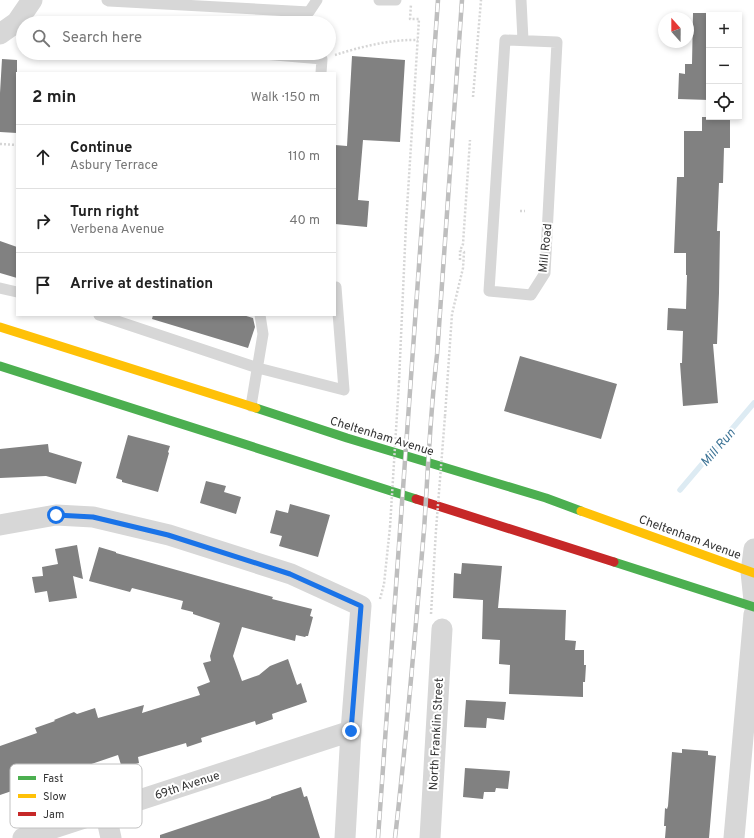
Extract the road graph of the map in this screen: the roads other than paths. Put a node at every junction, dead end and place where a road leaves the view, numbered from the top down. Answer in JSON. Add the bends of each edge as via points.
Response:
{"nodes":[{"id":1,"x":32,"y":0,"type":"edge"},
{"id":2,"x":107,"y":0,"type":"edge"},
{"id":3,"x":317,"y":0,"type":"edge"},
{"id":4,"x":379,"y":0,"type":"edge"},
{"id":5,"x":396,"y":0,"type":"edge"},
{"id":6,"x":521,"y":0,"type":"edge"},
{"id":7,"x":24,"y":16,"type":"edge"},
{"id":8,"x":16,"y":25,"type":"edge"},
{"id":9,"x":0,"y":34,"type":"edge"},
{"id":10,"x":522,"y":40,"type":"junction"},
{"id":11,"x":322,"y":60,"type":"edge"},
{"id":12,"x":321,"y":72,"type":"edge"},
{"id":13,"x":336,"y":287,"type":"dead end"},
{"id":14,"x":0,"y":288,"type":"edge"},
{"id":15,"x":16,"y":292,"type":"edge"},
{"id":16,"x":102,"y":316,"type":"edge"},
{"id":17,"x":260,"y":316,"type":"edge"},
{"id":18,"x":0,"y":327,"type":"edge"},
{"id":19,"x":0,"y":366,"type":"edge"},
{"id":20,"x":258,"y":368,"type":"junction"},
{"id":21,"x":251,"y":406,"type":"junction"},
{"id":22,"x":0,"y":525,"type":"edge"},
{"id":23,"x":754,"y":549,"type":"edge"},
{"id":24,"x":753,"y":572,"type":"edge"},
{"id":25,"x":754,"y":602,"type":"edge"},
{"id":26,"x":754,"y":607,"type":"edge"},
{"id":27,"x":754,"y":614,"type":"edge"},
{"id":28,"x":436,"y":625,"type":"road end"},
{"id":29,"x":351,"y":731,"type":"junction"},
{"id":30,"x":142,"y":800,"type":"edge"},
{"id":31,"x":55,"y":828,"type":"edge"},
{"id":32,"x":109,"y":828,"type":"edge"},
{"id":33,"x":23,"y":838,"type":"edge"},
{"id":34,"x":111,"y":838,"type":"edge"},
{"id":35,"x":345,"y":838,"type":"edge"},
{"id":36,"x":430,"y":838,"type":"edge"},
{"id":37,"x":734,"y":838,"type":"edge"}],
"edges":[{"from":1,"to":7,"type":"street"},
{"from":2,"to":3,"type":"lane","via":[[309,12]]},
{"from":4,"to":5,"type":"lane"},
{"from":6,"to":10,"type":"lane"},
{"from":8,"to":9,"type":"street"},
{"from":10,"to":10,"type":"lane","name":"Mill Road","via":[[557,42],[545,273],[531,295],[489,290],[505,40]]},
{"from":11,"to":12,"type":"lane"},
{"from":13,"to":20,"type":"lane","via":[[344,390]]},
{"from":14,"to":15,"type":"lane"},
{"from":16,"to":20,"type":"lane"},
{"from":17,"to":20,"type":"lane","via":[[263,334]]},
{"from":18,"to":21,"type":"highway","name":"Cheltenham Avenue"},
{"from":19,"to":26,"type":"highway"},
{"from":20,"to":21,"type":"lane"},
{"from":21,"to":24,"type":"highway","name":"Cheltenham Avenue","via":[[546,498]]},
{"from":22,"to":29,"type":"street","via":[[56,515],[93,517],[168,535],[290,574],[361,606]]},
{"from":23,"to":24,"type":"street"},
{"from":24,"to":25,"type":"street"},
{"from":27,"to":37,"type":"street"},
{"from":28,"to":36,"type":"street","name":"North Franklin Street"},
{"from":29,"to":30,"type":"street","name":"69th Avenue"},
{"from":29,"to":35,"type":"street"},
{"from":31,"to":33,"type":"street","name":"69th Avenue"},
{"from":32,"to":34,"type":"street"}]}
